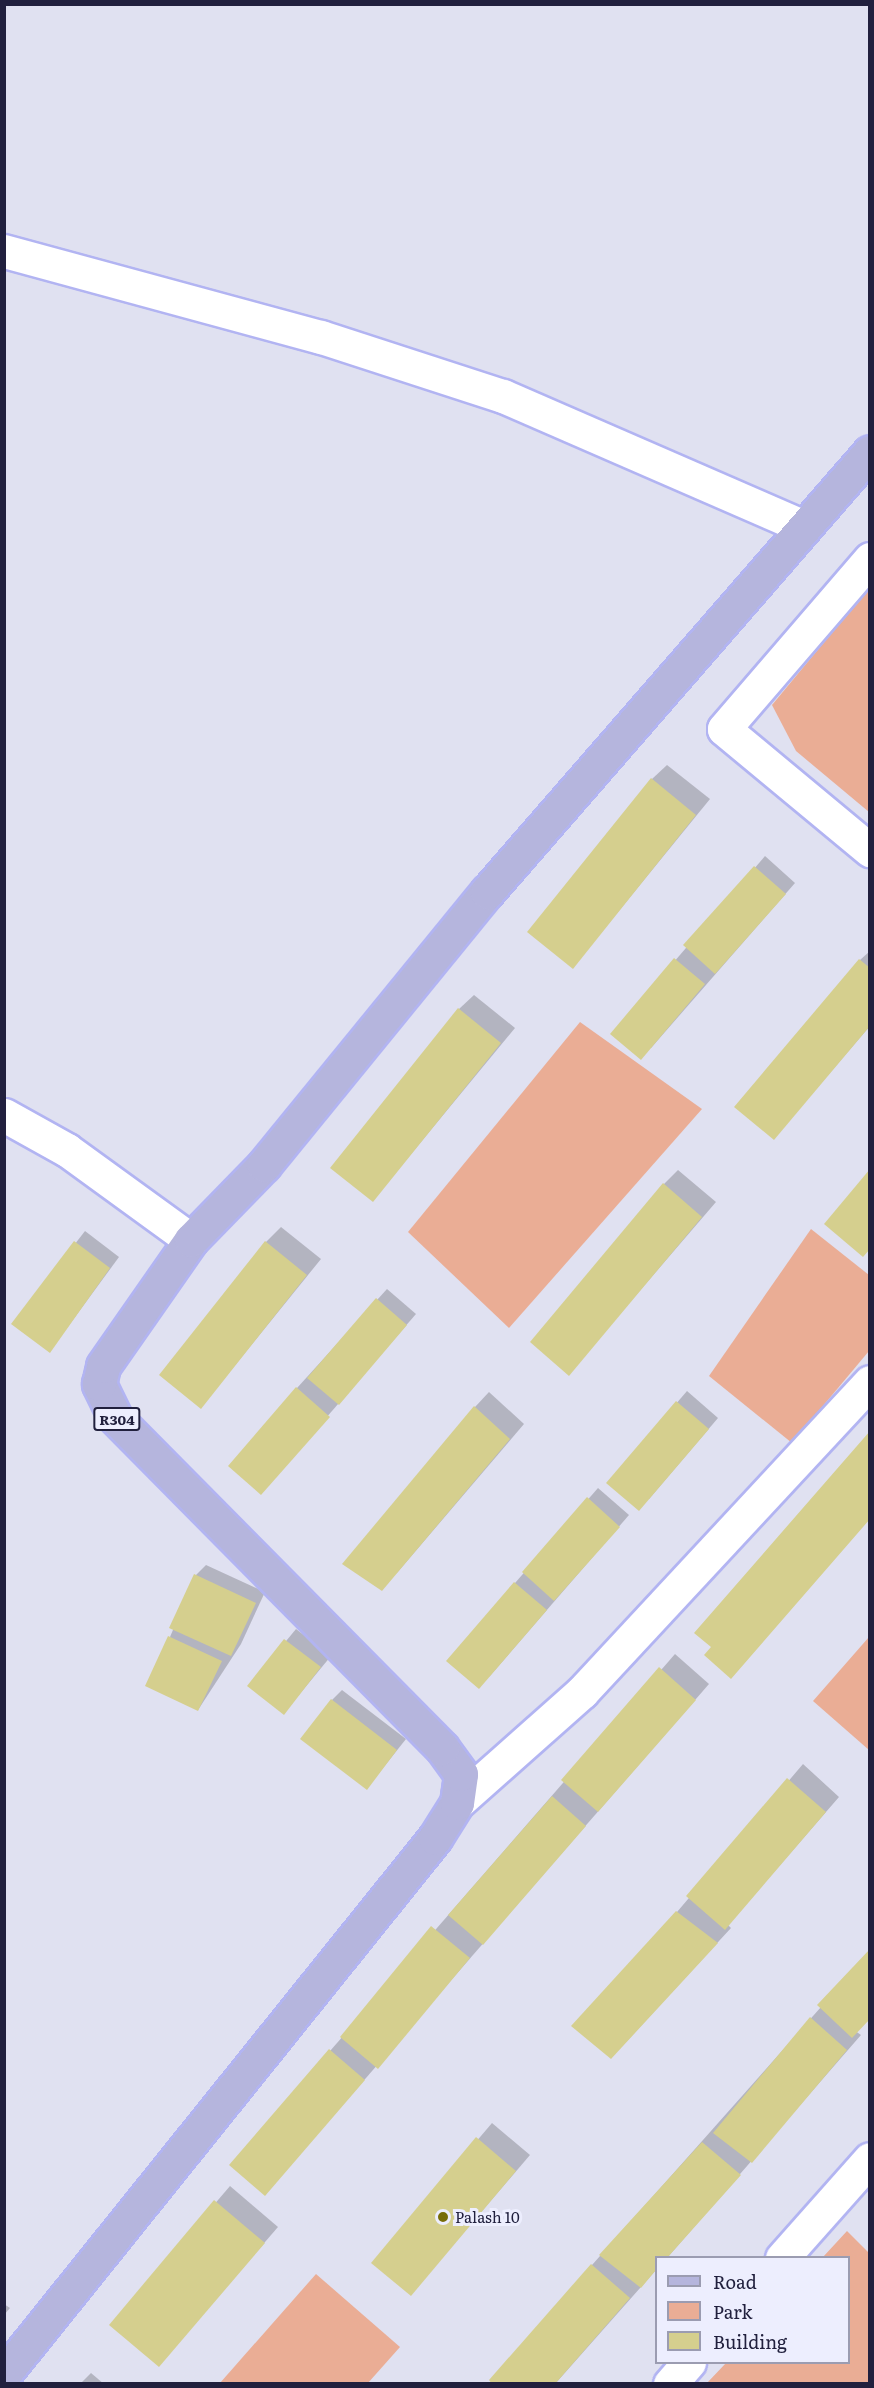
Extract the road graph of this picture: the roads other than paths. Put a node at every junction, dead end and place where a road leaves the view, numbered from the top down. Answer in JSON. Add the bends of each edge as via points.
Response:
{"nodes":[{"id":1,"x":4,"y":251,"type":"edge"},
{"id":2,"x":870,"y":452,"type":"edge"},
{"id":3,"x":802,"y":526,"type":"junction"},
{"id":4,"x":870,"y":559,"type":"edge"},
{"id":5,"x":870,"y":850,"type":"edge"},
{"id":6,"x":4,"y":1115,"type":"edge"},
{"id":7,"x":191,"y":1240,"type":"junction"},
{"id":8,"x":870,"y":1382,"type":"edge"},
{"id":9,"x":457,"y":1803,"type":"junction"},
{"id":10,"x":870,"y":2159,"type":"edge"},
{"id":11,"x":784,"y":2256,"type":"edge"},
{"id":12,"x":687,"y":2364,"type":"edge"},
{"id":13,"x":4,"y":2374,"type":"edge"},
{"id":14,"x":670,"y":2384,"type":"edge"}],
"edges":[{"from":1,"to":3,"type":"street","via":[[321,337],[502,396]]},
{"from":2,"to":3,"type":"main road","number":"R304"},
{"from":3,"to":7,"type":"main road","number":"R304","via":[[487,892],[264,1165]]},
{"from":4,"to":5,"type":"street","via":[[724,729]]},
{"from":6,"to":7,"type":"street","via":[[67,1150]]},
{"from":7,"to":9,"type":"main road","number":"R304","via":[[103,1366],[99,1384],[104,1401],[190,1497],[442,1748],[461,1774]]},
{"from":8,"to":9,"type":"street","via":[[582,1692]]},
{"from":9,"to":13,"type":"main road","number":"R304","via":[[435,1838]]},
{"from":10,"to":11,"type":"street"},
{"from":12,"to":14,"type":"street"}]}
